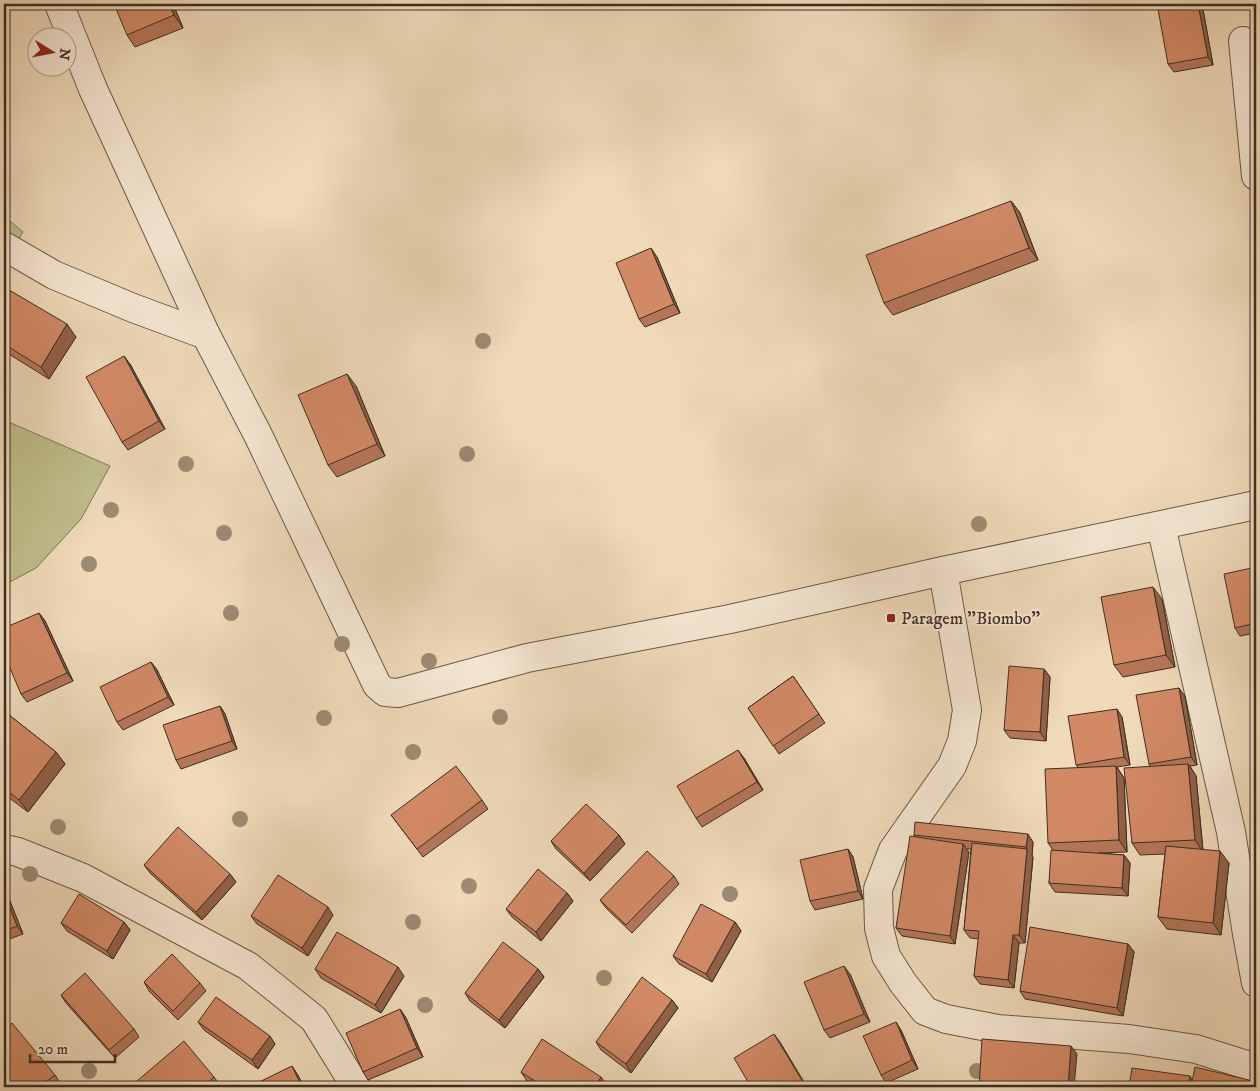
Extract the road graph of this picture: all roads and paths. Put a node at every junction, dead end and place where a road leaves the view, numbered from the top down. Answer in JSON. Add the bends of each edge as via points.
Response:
{"nodes":[{"id":1,"x":59,"y":4,"type":"edge"},
{"id":2,"x":1243,"y":41,"type":"dead end"},
{"id":3,"x":1256,"y":176,"type":"edge"},
{"id":4,"x":4,"y":246,"type":"edge"},
{"id":5,"x":206,"y":335,"type":"junction"},
{"id":6,"x":1256,"y":505,"type":"edge"},
{"id":7,"x":1161,"y":526,"type":"junction"},
{"id":8,"x":942,"y":571,"type":"junction"},
{"id":9,"x":4,"y":849,"type":"edge"},
{"id":10,"x":1256,"y":984,"type":"edge"},
{"id":11,"x":1256,"y":1068,"type":"edge"},
{"id":12,"x":356,"y":1087,"type":"edge"}],
"edges":[{"from":1,"to":5,"type":"street","via":[[93,89]]},
{"from":2,"to":3,"type":"street"},
{"from":4,"to":5,"type":"street","via":[[54,275]]},
{"from":5,"to":8,"type":"street","via":[[262,444],[377,686],[385,692],[398,693],[527,658],[730,619]]},
{"from":6,"to":7,"type":"street"},
{"from":7,"to":8,"type":"street"},
{"from":7,"to":10,"type":"street","via":[[1231,832]]},
{"from":8,"to":11,"type":"street","via":[[967,710],[962,741],[952,766],[894,850],[878,889],[879,928],[886,956],[903,983],[925,1011],[946,1019],[998,1029],[1129,1039],[1196,1049]]},
{"from":9,"to":12,"type":"street","via":[[83,878],[248,966],[314,1019]]}]}
